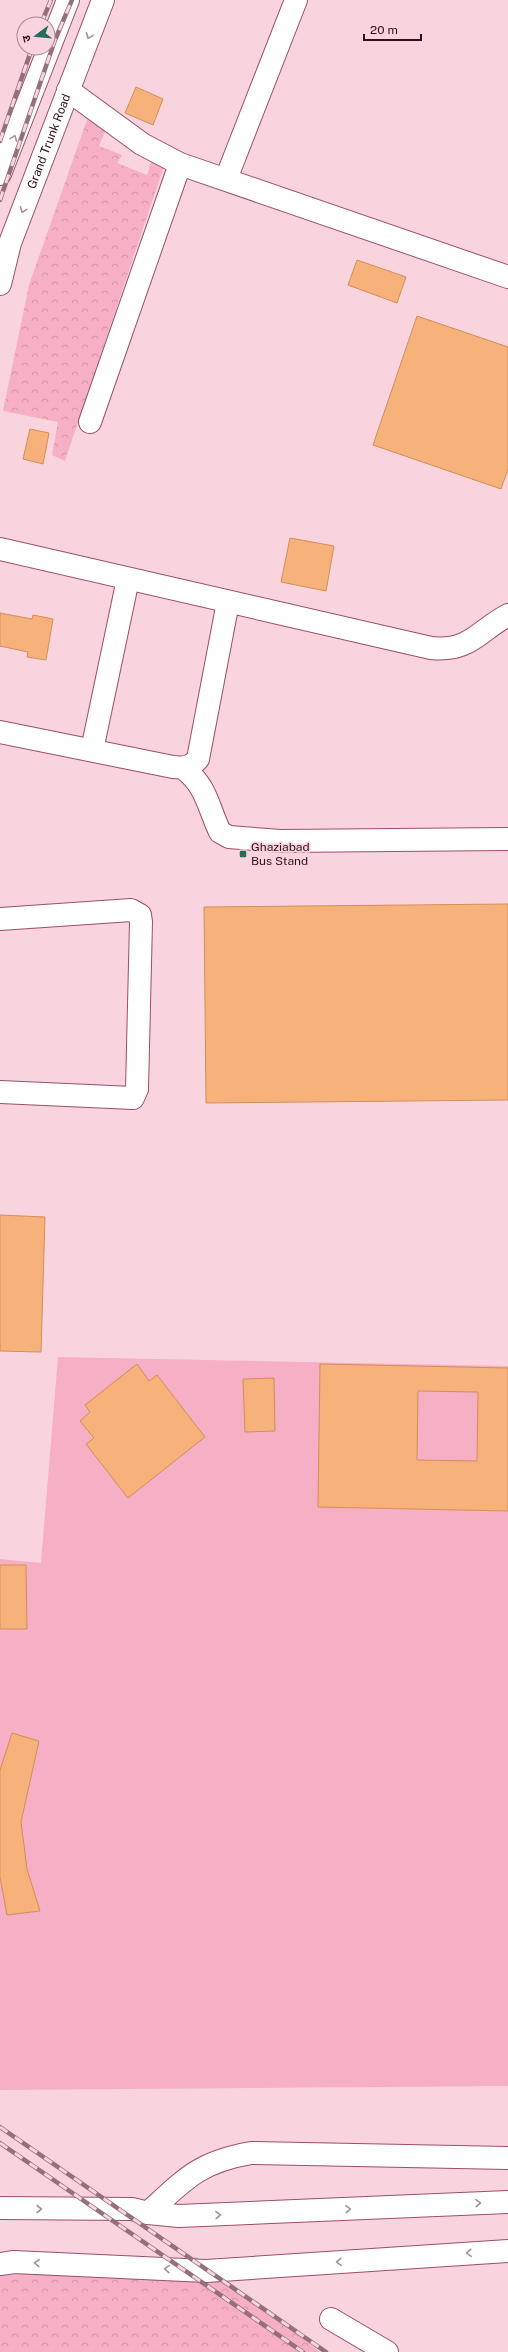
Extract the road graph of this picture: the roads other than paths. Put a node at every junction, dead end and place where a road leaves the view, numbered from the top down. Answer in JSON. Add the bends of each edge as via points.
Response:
{"nodes":[{"id":1,"x":68,"y":0,"type":"edge"},
{"id":2,"x":103,"y":0,"type":"edge"},
{"id":3,"x":296,"y":0,"type":"edge"},
{"id":4,"x":68,"y":90,"type":"junction"},
{"id":5,"x":180,"y":164,"type":"junction"},
{"id":6,"x":0,"y":174,"type":"edge"},
{"id":7,"x":226,"y":179,"type":"junction"},
{"id":8,"x":5,"y":241,"type":"edge"},
{"id":9,"x":508,"y":277,"type":"edge"},
{"id":10,"x":0,"y":284,"type":"edge"},
{"id":11,"x":90,"y":422,"type":"dead end"},
{"id":12,"x":0,"y":549,"type":"edge"},
{"id":13,"x":128,"y":579,"type":"junction"},
{"id":14,"x":228,"y":602,"type":"junction"},
{"id":15,"x":508,"y":615,"type":"edge"},
{"id":16,"x":0,"y":732,"type":"edge"},
{"id":17,"x":92,"y":750,"type":"junction"},
{"id":18,"x":183,"y":768,"type":"junction"},
{"id":19,"x":508,"y":839,"type":"edge"},
{"id":20,"x":0,"y":919,"type":"edge"},
{"id":21,"x":0,"y":1092,"type":"edge"},
{"id":22,"x":508,"y":2158,"type":"edge"},
{"id":23,"x":508,"y":2202,"type":"edge"},
{"id":24,"x":0,"y":2208,"type":"edge"},
{"id":25,"x":148,"y":2213,"type":"junction"},
{"id":26,"x":508,"y":2251,"type":"edge"},
{"id":27,"x":0,"y":2264,"type":"edge"},
{"id":28,"x":331,"y":2319,"type":"dead end"},
{"id":29,"x":387,"y":2352,"type":"edge"}],
"edges":[{"from":6,"to":1,"type":"main road","one_way":true},
{"from":2,"to":4,"type":"main road","name":"Grand Trunk Road","one_way":true},
{"from":3,"to":7,"type":"main road"},
{"from":4,"to":5,"type":"main road","via":[[142,144]]},
{"from":4,"to":8,"type":"main road","name":"Grand Trunk Road","one_way":true},
{"from":5,"to":7,"type":"main road"},
{"from":5,"to":11,"type":"main road"},
{"from":7,"to":9,"type":"main road"},
{"from":8,"to":10,"type":"main road","name":"Grand Trunk Road"},
{"from":12,"to":13,"type":"main road"},
{"from":13,"to":14,"type":"main road"},
{"from":13,"to":17,"type":"main road"},
{"from":14,"to":15,"type":"main road","via":[[447,650],[469,643]]},
{"from":14,"to":18,"type":"main road","via":[[198,759],[192,766]]},
{"from":16,"to":17,"type":"main road"},
{"from":17,"to":18,"type":"main road"},
{"from":18,"to":19,"type":"main road","via":[[194,776],[204,790],[220,832],[229,837],[280,841]]},
{"from":20,"to":21,"type":"main road","via":[[130,910],[140,915],[141,922],[138,1089],[134,1098]]},
{"from":22,"to":25,"type":"main road","via":[[251,2153],[231,2157],[199,2169]]},
{"from":25,"to":23,"type":"main road","one_way":true,"via":[[180,2216]]},
{"from":24,"to":25,"type":"main road","one_way":true,"via":[[132,2209]]},
{"from":26,"to":27,"type":"main road","one_way":true,"via":[[206,2271],[14,2262]]},
{"from":28,"to":29,"type":"main road"}]}
